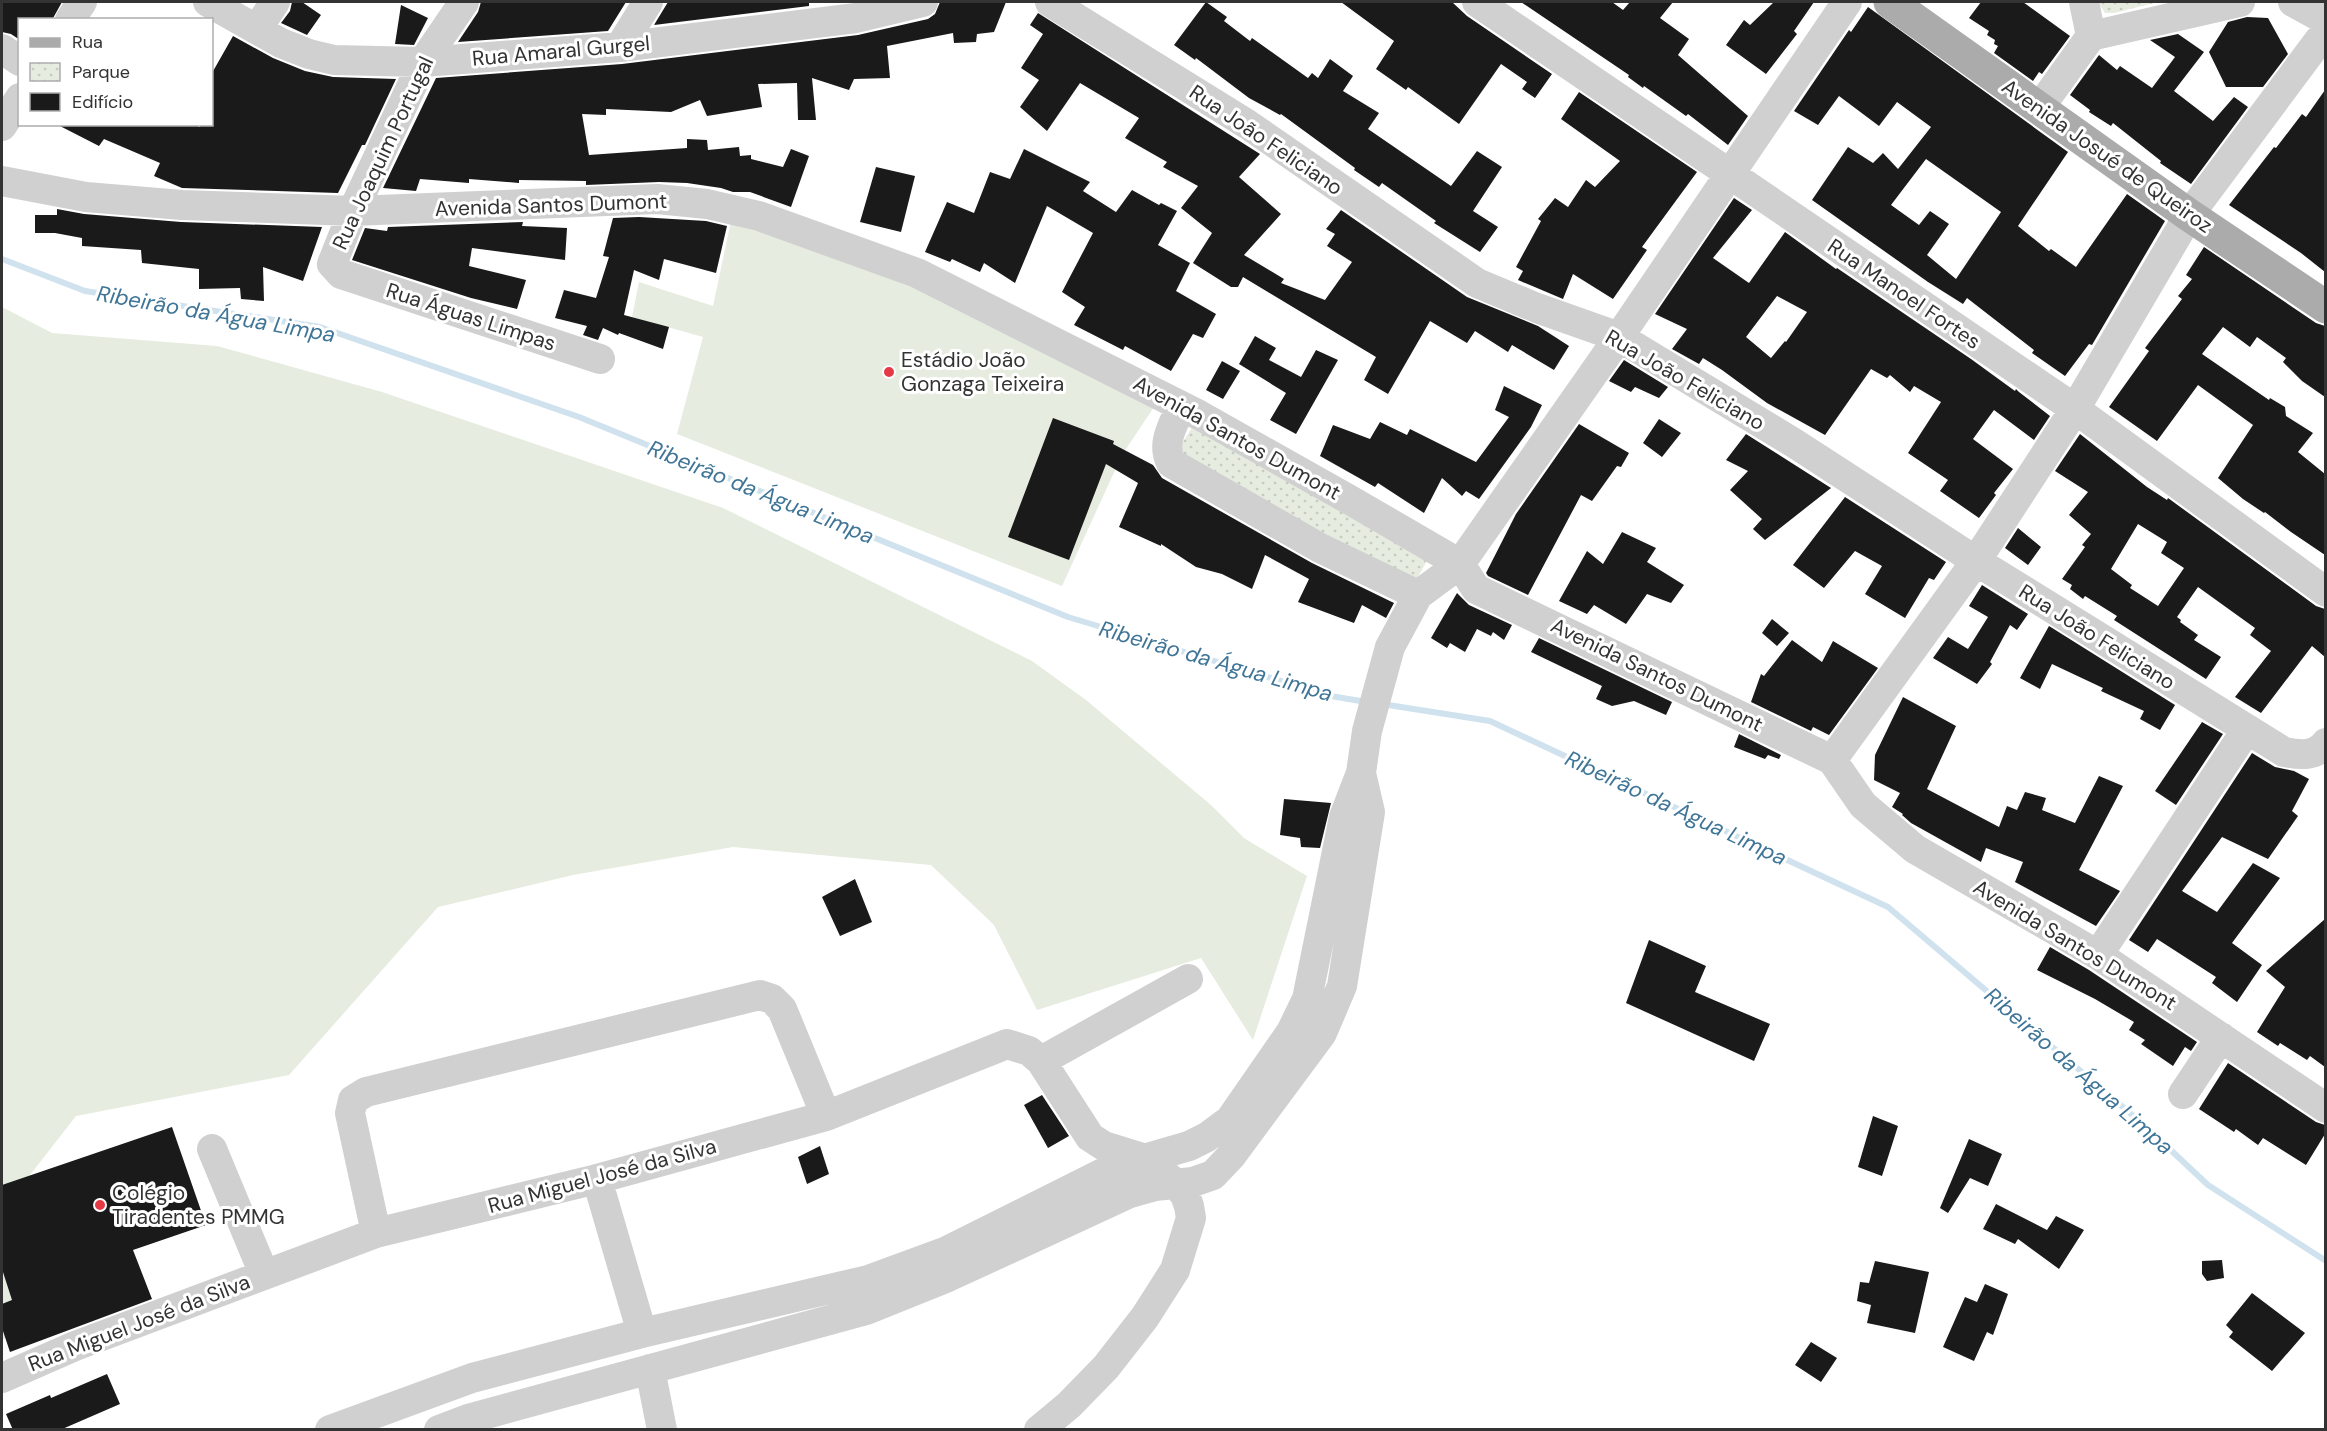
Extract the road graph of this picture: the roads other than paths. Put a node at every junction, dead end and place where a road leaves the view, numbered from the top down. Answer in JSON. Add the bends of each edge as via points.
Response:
{"nodes":[{"id":1,"x":82,"y":2,"type":"edge"},
{"id":2,"x":208,"y":2,"type":"edge"},
{"id":3,"x":275,"y":2,"type":"edge"},
{"id":4,"x":464,"y":2,"type":"edge"},
{"id":5,"x":648,"y":2,"type":"edge"},
{"id":6,"x":832,"y":2,"type":"edge"},
{"id":7,"x":923,"y":2,"type":"edge"},
{"id":8,"x":1050,"y":2,"type":"edge"},
{"id":9,"x":1478,"y":2,"type":"edge"},
{"id":10,"x":1847,"y":2,"type":"edge"},
{"id":11,"x":1890,"y":2,"type":"edge"},
{"id":12,"x":2084,"y":2,"type":"edge"},
{"id":13,"x":2240,"y":2,"type":"edge"},
{"id":14,"x":2293,"y":2,"type":"edge"},
{"id":15,"x":71,"y":18,"type":"edge"},
{"id":16,"x":856,"y":18,"type":"junction"},
{"id":17,"x":2325,"y":20,"type":"edge"},
{"id":18,"x":257,"y":29,"type":"junction"},
{"id":19,"x":2325,"y":31,"type":"edge"},
{"id":20,"x":2091,"y":36,"type":"junction"},
{"id":21,"x":620,"y":47,"type":"junction"},
{"id":22,"x":2,"y":49,"type":"edge"},
{"id":23,"x":18,"y":60,"type":"edge"},
{"id":24,"x":423,"y":62,"type":"junction"},
{"id":25,"x":18,"y":101,"type":"edge"},
{"id":26,"x":2040,"y":107,"type":"junction"},
{"id":27,"x":2,"y":126,"type":"edge"},
{"id":28,"x":1730,"y":176,"type":"junction"},
{"id":29,"x":2,"y":181,"type":"edge"},
{"id":30,"x":353,"y":211,"type":"junction"},
{"id":31,"x":2189,"y":215,"type":"junction"},
{"id":32,"x":341,"y":274,"type":"joint"},
{"id":33,"x":2325,"y":307,"type":"edge"},
{"id":34,"x":1619,"y":337,"type":"junction"},
{"id":35,"x":600,"y":359,"type":"dead end"},
{"id":36,"x":1181,"y":406,"type":"junction"},
{"id":37,"x":2074,"y":409,"type":"junction"},
{"id":38,"x":1976,"y":561,"type":"junction"},
{"id":39,"x":1460,"y":564,"type":"junction"},
{"id":40,"x":2325,"y":592,"type":"edge"},
{"id":41,"x":1418,"y":595,"type":"junction"},
{"id":42,"x":2247,"y":729,"type":"junction"},
{"id":43,"x":2323,"y":747,"type":"edge"},
{"id":44,"x":1832,"y":760,"type":"junction"},
{"id":45,"x":1361,"y":773,"type":"junction"},
{"id":46,"x":2098,"y":955,"type":"junction"},
{"id":47,"x":1188,"y":979,"type":"dead end"},
{"id":48,"x":2221,"y":1037,"type":"junction"},
{"id":49,"x":1041,"y":1061,"type":"junction"},
{"id":50,"x":2183,"y":1094,"type":"dead end"},
{"id":51,"x":2325,"y":1108,"type":"edge"},
{"id":52,"x":826,"y":1116,"type":"junction"},
{"id":53,"x":212,"y":1149,"type":"dead end"},
{"id":54,"x":1146,"y":1160,"type":"junction"},
{"id":55,"x":597,"y":1179,"type":"junction"},
{"id":56,"x":1175,"y":1183,"type":"junction"},
{"id":57,"x":376,"y":1233,"type":"junction"},
{"id":58,"x":264,"y":1274,"type":"junction"},
{"id":59,"x":642,"y":1333,"type":"junction"},
{"id":60,"x":650,"y":1369,"type":"junction"},
{"id":61,"x":2,"y":1378,"type":"edge"},
{"id":62,"x":330,"y":1430,"type":"edge"},
{"id":63,"x":440,"y":1430,"type":"edge"},
{"id":64,"x":662,"y":1430,"type":"edge"},
{"id":65,"x":1039,"y":1430,"type":"edge"}],
"edges":[{"from":1,"to":15,"type":"street"},
{"from":2,"to":18,"type":"street","name":"Rua Amaral Gurgel"},
{"from":3,"to":18,"type":"street"},
{"from":4,"to":24,"type":"street","name":"Rua Joaquim Portugal"},
{"from":5,"to":21,"type":"street"},
{"from":6,"to":16,"type":"street"},
{"from":7,"to":16,"type":"street","name":"Rua Amaral Gurgel"},
{"from":8,"to":34,"type":"street","name":"Rua João Feliciano","via":[[1247,124],[1477,284]]},
{"from":9,"to":28,"type":"street","name":"Rua Manoel Fortes"},
{"from":10,"to":28,"type":"street"},
{"from":11,"to":26,"type":"main road","name":"Avenida Josué de Queiroz"},
{"from":12,"to":20,"type":"street"},
{"from":13,"to":20,"type":"street"},
{"from":14,"to":17,"type":"street"},
{"from":16,"to":21,"type":"street","name":"Rua Amaral Gurgel"},
{"from":18,"to":24,"type":"street","name":"Rua Amaral Gurgel","via":[[290,46],[334,60]]},
{"from":19,"to":31,"type":"street"},
{"from":20,"to":26,"type":"street"},
{"from":21,"to":24,"type":"street","name":"Rua Amaral Gurgel"},
{"from":22,"to":23,"type":"street"},
{"from":24,"to":30,"type":"street","name":"Rua Joaquim Portugal"},
{"from":25,"to":27,"type":"street"},
{"from":26,"to":31,"type":"main road","name":"Avenida Josué de Queiroz"},
{"from":28,"to":34,"type":"street"},
{"from":28,"to":37,"type":"street","name":"Rua Manoel Fortes"},
{"from":29,"to":30,"type":"street","name":"Avenida Santos Dumont","via":[[86,197]]},
{"from":30,"to":32,"type":"street","name":"Rua Joaquim Portugal","via":[[332,264]]},
{"from":30,"to":36,"type":"street","name":"Avenida Santos Dumont","via":[[657,199],[707,204],[759,216],[917,273]]},
{"from":31,"to":33,"type":"main road","name":"Avenida Josué de Queiroz"},
{"from":31,"to":37,"type":"street"},
{"from":32,"to":35,"type":"street","name":"Rua Águas Limpas"},
{"from":34,"to":38,"type":"street","name":"Rua João Feliciano","via":[[1794,443]]},
{"from":34,"to":39,"type":"street"},
{"from":36,"to":39,"type":"street","name":"Avenida Santos Dumont"},
{"from":36,"to":41,"type":"street","via":[[1167,438],[1166,452],[1171,463],[1320,548]]},
{"from":37,"to":38,"type":"street"},
{"from":37,"to":40,"type":"street","name":"Rua Manoel Fortes"},
{"from":38,"to":42,"type":"street","name":"Rua João Feliciano"},
{"from":38,"to":44,"type":"street"},
{"from":39,"to":41,"type":"street"},
{"from":39,"to":44,"type":"street","name":"Avenida Santos Dumont","via":[[1476,589]]},
{"from":41,"to":45,"type":"street","via":[[1390,647],[1367,731]]},
{"from":42,"to":43,"type":"street","name":"Rua João Feliciano","via":[[2284,752],[2303,755]]},
{"from":42,"to":46,"type":"street"},
{"from":44,"to":46,"type":"street","name":"Avenida Santos Dumont","via":[[1863,805],[1915,849]]},
{"from":45,"to":54,"type":"street","via":[[1344,818],[1308,999],[1291,1032],[1230,1120],[1189,1146]]},
{"from":45,"to":56,"type":"street","via":[[1370,812],[1342,986],[1322,1033],[1225,1163],[1212,1175]]},
{"from":46,"to":48,"type":"street","name":"Avenida Santos Dumont"},
{"from":47,"to":49,"type":"street"},
{"from":48,"to":50,"type":"street"},
{"from":48,"to":51,"type":"street","name":"Avenida Santos Dumont"},
{"from":49,"to":52,"type":"street","name":"Rua Miguel José da Silva","via":[[1029,1051],[1007,1044]]},
{"from":49,"to":54,"type":"street","via":[[1090,1137],[1104,1146]]},
{"from":52,"to":55,"type":"street","name":"Rua Miguel José da Silva"},
{"from":52,"to":57,"type":"street","via":[[782,1009],[772,999],[760,995],[366,1092],[353,1100],[350,1113]]},
{"from":53,"to":58,"type":"street"},
{"from":54,"to":56,"type":"street"},
{"from":54,"to":59,"type":"street","via":[[1113,1168],[947,1251],[868,1280]]},
{"from":55,"to":57,"type":"street","name":"Rua Miguel José da Silva"},
{"from":55,"to":59,"type":"street"},
{"from":56,"to":60,"type":"street","via":[[1130,1192],[948,1277],[866,1310]]},
{"from":56,"to":65,"type":"street","via":[[1185,1195],[1191,1218],[1175,1270],[1146,1317],[1106,1367]]},
{"from":57,"to":58,"type":"street","name":"Rua Miguel José da Silva"},
{"from":58,"to":61,"type":"street","name":"Rua Miguel José da Silva"},
{"from":59,"to":62,"type":"street","via":[[472,1378]]},
{"from":60,"to":63,"type":"street"},
{"from":60,"to":64,"type":"street"}]}
